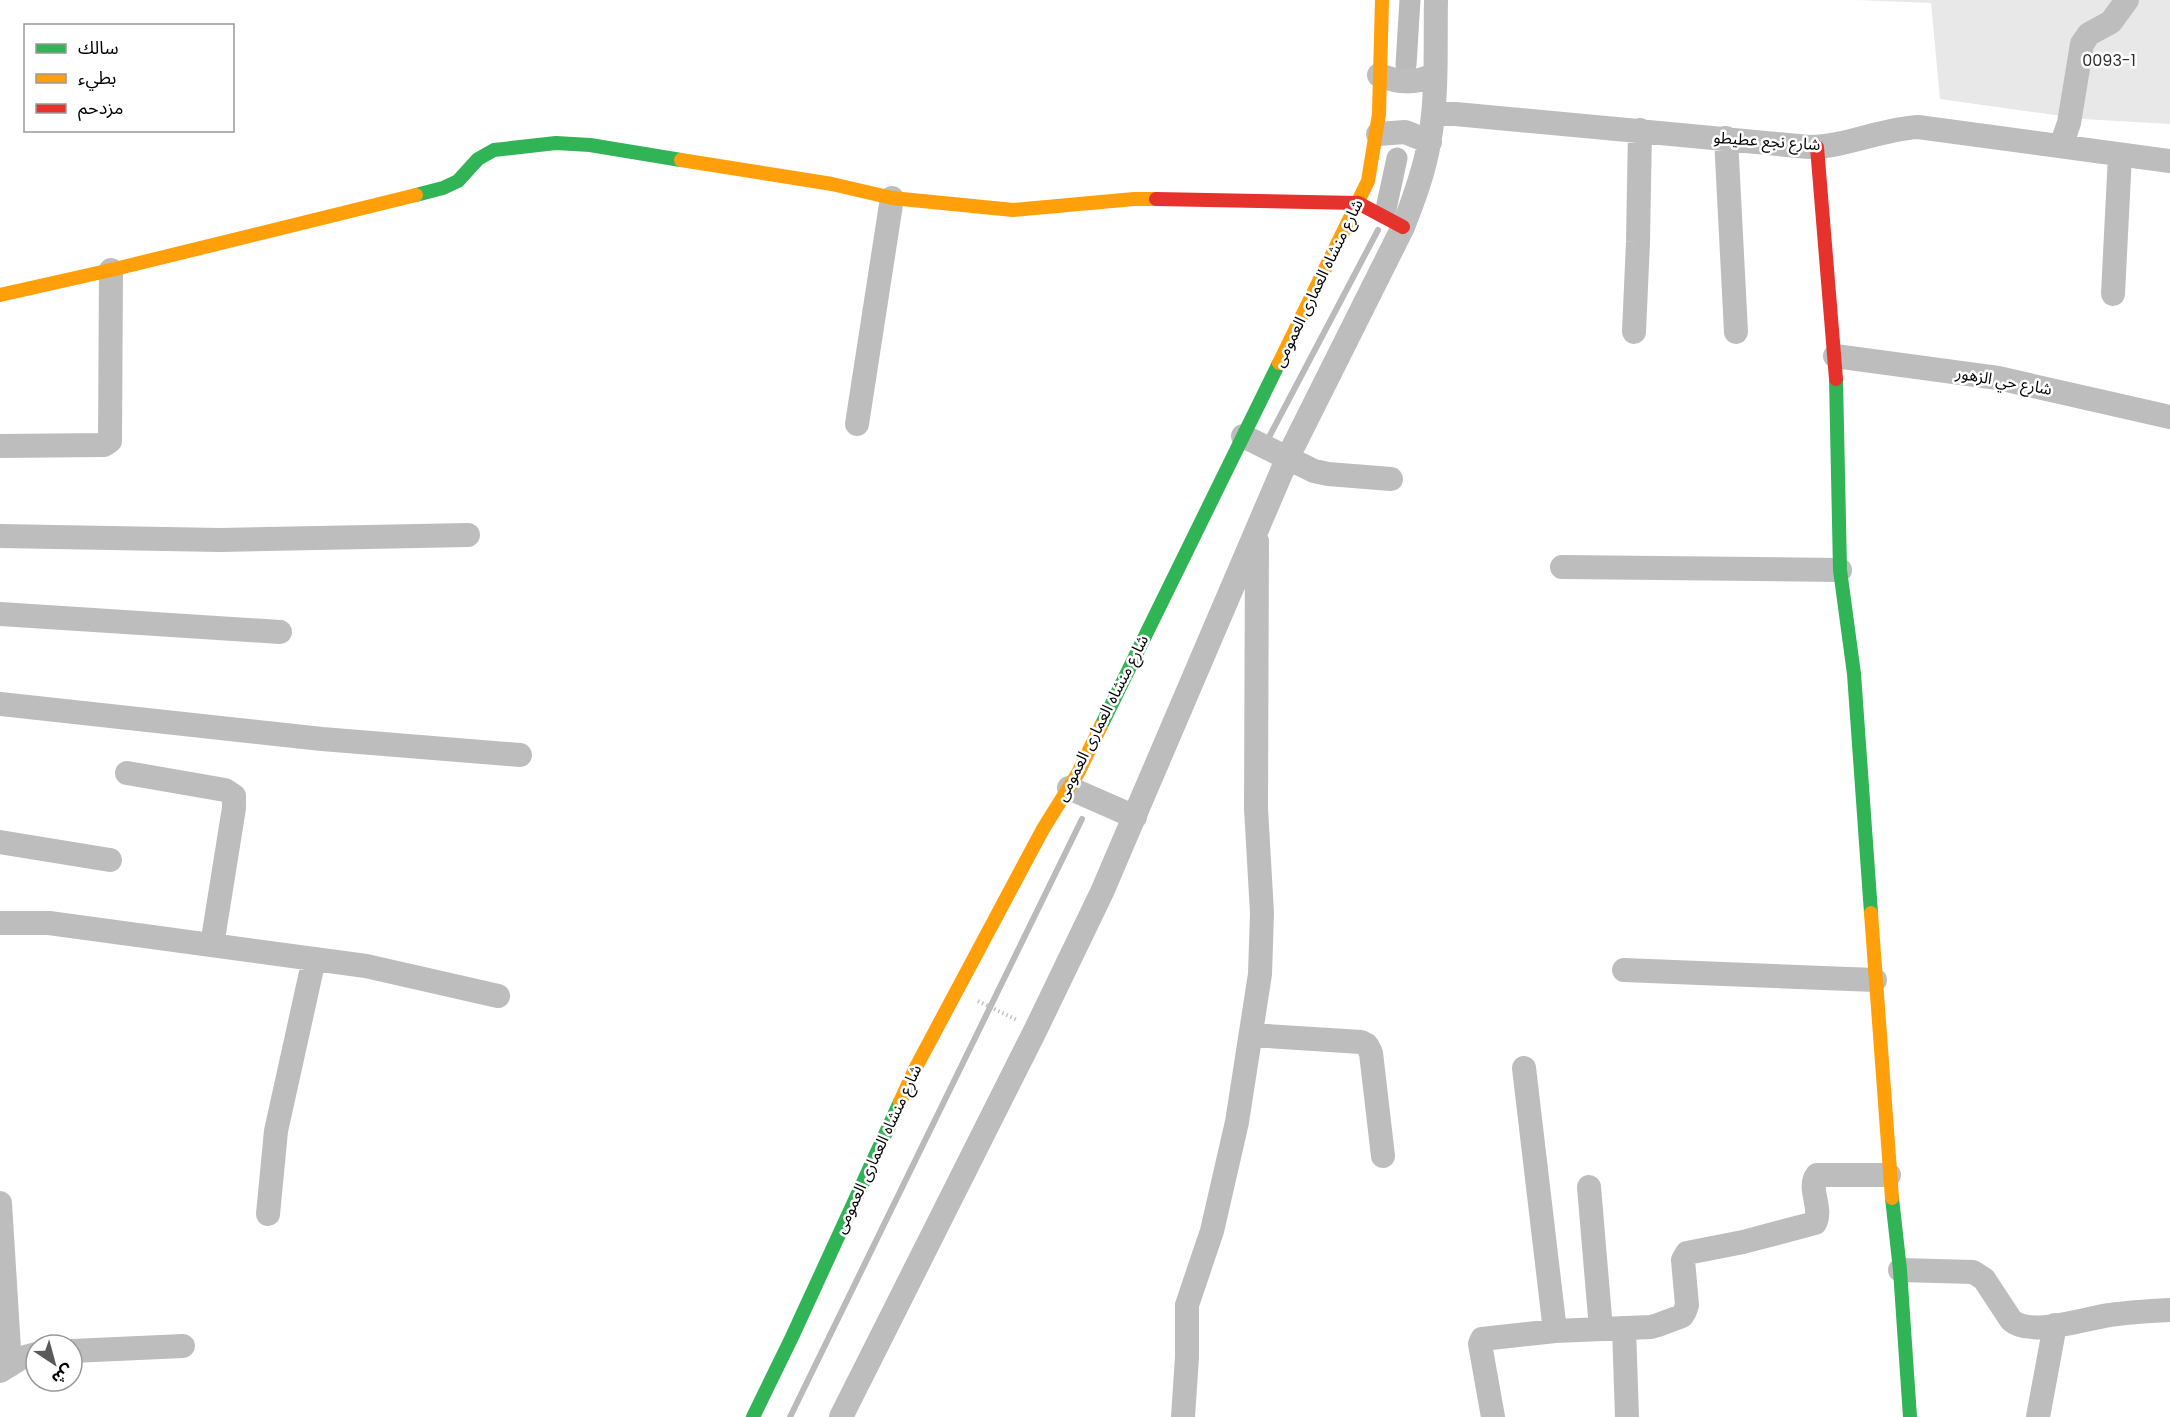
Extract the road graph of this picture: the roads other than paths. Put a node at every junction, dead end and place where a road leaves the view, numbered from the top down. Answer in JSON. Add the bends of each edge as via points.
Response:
{"nodes":[{"id":1,"x":1382,"y":0,"type":"edge"},
{"id":2,"x":1436,"y":0,"type":"edge"},
{"id":3,"x":2127,"y":0,"type":"edge"},
{"id":4,"x":1379,"y":75,"type":"junction"},
{"id":5,"x":1434,"y":75,"type":"junction"},
{"id":6,"x":1434,"y":112,"type":"junction"},
{"id":7,"x":1640,"y":130,"type":"junction"},
{"id":8,"x":1378,"y":134,"type":"junction"},
{"id":9,"x":1726,"y":138,"type":"junction"},
{"id":10,"x":1430,"y":142,"type":"junction"},
{"id":11,"x":2061,"y":146,"type":"junction"},
{"id":12,"x":1817,"y":147,"type":"junction"},
{"id":13,"x":2120,"y":155,"type":"junction"},
{"id":14,"x":2170,"y":161,"type":"edge"},
{"id":15,"x":892,"y":198,"type":"junction"},
{"id":16,"x":1358,"y":202,"type":"junction"},
{"id":17,"x":1403,"y":226,"type":"junction"},
{"id":18,"x":111,"y":270,"type":"junction"},
{"id":19,"x":2113,"y":294,"type":"dead end"},
{"id":20,"x":0,"y":295,"type":"edge"},
{"id":21,"x":1634,"y":332,"type":"dead end"},
{"id":22,"x":1736,"y":332,"type":"dead end"},
{"id":23,"x":1835,"y":356,"type":"junction"},
{"id":24,"x":2170,"y":417,"type":"edge"},
{"id":25,"x":857,"y":424,"type":"dead end"},
{"id":26,"x":1243,"y":436,"type":"junction"},
{"id":27,"x":0,"y":446,"type":"edge"},
{"id":28,"x":1288,"y":457,"type":"junction"},
{"id":29,"x":1391,"y":479,"type":"dead end"},
{"id":30,"x":1257,"y":530,"type":"junction"},
{"id":31,"x":468,"y":535,"type":"dead end"},
{"id":32,"x":0,"y":536,"type":"edge"},
{"id":33,"x":1562,"y":567,"type":"dead end"},
{"id":34,"x":1840,"y":570,"type":"junction"},
{"id":35,"x":0,"y":614,"type":"edge"},
{"id":36,"x":280,"y":632,"type":"dead end"},
{"id":37,"x":0,"y":704,"type":"edge"},
{"id":38,"x":520,"y":755,"type":"dead end"},
{"id":39,"x":127,"y":773,"type":"dead end"},
{"id":40,"x":1069,"y":788,"type":"junction"},
{"id":41,"x":1136,"y":817,"type":"junction"},
{"id":42,"x":0,"y":842,"type":"edge"},
{"id":43,"x":110,"y":860,"type":"dead end"},
{"id":44,"x":0,"y":923,"type":"edge"},
{"id":45,"x":212,"y":945,"type":"junction"},
{"id":46,"x":314,"y":959,"type":"junction"},
{"id":47,"x":1624,"y":970,"type":"dead end"},
{"id":48,"x":1875,"y":980,"type":"junction"},
{"id":49,"x":498,"y":996,"type":"dead end"},
{"id":50,"x":1251,"y":1035,"type":"junction"},
{"id":51,"x":1524,"y":1068,"type":"dead end"},
{"id":52,"x":1383,"y":1156,"type":"dead end"},
{"id":53,"x":1889,"y":1175,"type":"junction"},
{"id":54,"x":1589,"y":1186,"type":"dead end"},
{"id":55,"x":0,"y":1203,"type":"edge"},
{"id":56,"x":268,"y":1214,"type":"dead end"},
{"id":57,"x":1900,"y":1270,"type":"junction"},
{"id":58,"x":2170,"y":1310,"type":"edge"},
{"id":59,"x":2055,"y":1325,"type":"junction"},
{"id":60,"x":1613,"y":1329,"type":"junction"},
{"id":61,"x":1555,"y":1331,"type":"junction"},
{"id":62,"x":183,"y":1346,"type":"dead end"},
{"id":63,"x":84,"y":1351,"type":"edge"},
{"id":64,"x":24,"y":1357,"type":"edge"},
{"id":65,"x":5,"y":1368,"type":"edge"},
{"id":66,"x":753,"y":1417,"type":"edge"},
{"id":67,"x":841,"y":1417,"type":"edge"},
{"id":68,"x":1182,"y":1417,"type":"edge"},
{"id":69,"x":1493,"y":1417,"type":"edge"},
{"id":70,"x":1627,"y":1417,"type":"edge"},
{"id":71,"x":1910,"y":1417,"type":"edge"},
{"id":72,"x":2038,"y":1417,"type":"edge"}],
"edges":[{"from":1,"to":4,"type":"street","name":"شارع منشاه العمارى العمومى"},
{"from":2,"to":5,"type":"street"},
{"from":3,"to":11,"type":"street","via":[[2111,22],[2089,34],[2082,44],[2069,123]]},
{"from":4,"to":5,"type":"street","via":[[1407,82]]},
{"from":4,"to":8,"type":"street","name":"شارع منشاه العمارى العمومى"},
{"from":5,"to":6,"type":"street"},
{"from":6,"to":7,"type":"street","name":"شارع نجع عطيطو"},
{"from":6,"to":10,"type":"street"},
{"from":7,"to":9,"type":"street","name":"شارع نجع عطيطو"},
{"from":7,"to":21,"type":"street"},
{"from":8,"to":10,"type":"street","via":[[1405,132]]},
{"from":8,"to":16,"type":"street","name":"شارع منشاه العمارى العمومى","via":[[1371,169]]},
{"from":9,"to":12,"type":"street","name":"شارع نجع عطيطو"},
{"from":9,"to":22,"type":"street"},
{"from":10,"to":17,"type":"street"},
{"from":11,"to":12,"type":"street","name":"شارع نجع عطيطو","via":[[1918,127]]},
{"from":11,"to":13,"type":"street","name":"شارع نجع عطيطو"},
{"from":12,"to":23,"type":"street"},
{"from":13,"to":14,"type":"street","name":"شارع نجع عطيطو"},
{"from":13,"to":19,"type":"street"},
{"from":15,"to":16,"type":"street","via":[[1013,210],[1134,199]]},
{"from":15,"to":18,"type":"street","via":[[832,184],[556,142],[494,150],[478,159],[458,181],[443,188]]},
{"from":15,"to":25,"type":"street"},
{"from":16,"to":17,"type":"street"},
{"from":16,"to":26,"type":"street","name":"شارع منشاه العمارى العمومى"},
{"from":17,"to":28,"type":"street"},
{"from":18,"to":20,"type":"street"},
{"from":18,"to":27,"type":"street","via":[[110,441],[104,445]]},
{"from":23,"to":24,"type":"street","name":"شارع حي الزهور","via":[[2008,380]]},
{"from":23,"to":34,"type":"street"},
{"from":26,"to":28,"type":"street"},
{"from":26,"to":40,"type":"street","name":"شارع منشاه العمارى العمومى"},
{"from":28,"to":29,"type":"street","via":[[1328,474]]},
{"from":28,"to":30,"type":"street"},
{"from":30,"to":41,"type":"street"},
{"from":30,"to":50,"type":"street","via":[[1256,808],[1262,923]]},
{"from":31,"to":32,"type":"street","via":[[220,540]]},
{"from":33,"to":34,"type":"street"},
{"from":34,"to":48,"type":"street","via":[[1854,674]]},
{"from":35,"to":36,"type":"street"},
{"from":37,"to":38,"type":"street","via":[[322,739]]},
{"from":39,"to":45,"type":"street","via":[[225,790],[234,796]]},
{"from":40,"to":41,"type":"street"},
{"from":40,"to":66,"type":"street","name":"شارع منشاه العمارى العمومى","via":[[1042,829],[915,1069]]},
{"from":41,"to":67,"type":"street","via":[[1067,966]]},
{"from":42,"to":43,"type":"street"},
{"from":44,"to":45,"type":"street","via":[[49,923]]},
{"from":45,"to":46,"type":"street"},
{"from":46,"to":49,"type":"street","via":[[395,972]]},
{"from":46,"to":56,"type":"street","via":[[276,1131]]},
{"from":47,"to":48,"type":"street"},
{"from":48,"to":53,"type":"street"},
{"from":50,"to":52,"type":"street","via":[[1367,1045]]},
{"from":50,"to":68,"type":"street","via":[[1237,1122],[1212,1231],[1187,1305]]},
{"from":51,"to":61,"type":"street"},
{"from":53,"to":57,"type":"street"},
{"from":53,"to":60,"type":"street","via":[[1817,1175],[1815,1223],[1687,1253],[1683,1260],[1687,1305],[1682,1316],[1652,1327]]},
{"from":54,"to":60,"type":"street"},
{"from":55,"to":65,"type":"street"},
{"from":57,"to":59,"type":"street","via":[[1973,1272],[1984,1279],[2017,1326]]},
{"from":57,"to":71,"type":"street"},
{"from":58,"to":59,"type":"street","via":[[2111,1314]]},
{"from":59,"to":72,"type":"street"},
{"from":60,"to":61,"type":"street"},
{"from":60,"to":70,"type":"street"},
{"from":61,"to":69,"type":"street","via":[[1480,1341]]},
{"from":62,"to":63,"type":"street"},
{"from":64,"to":65,"type":"street"}]}
